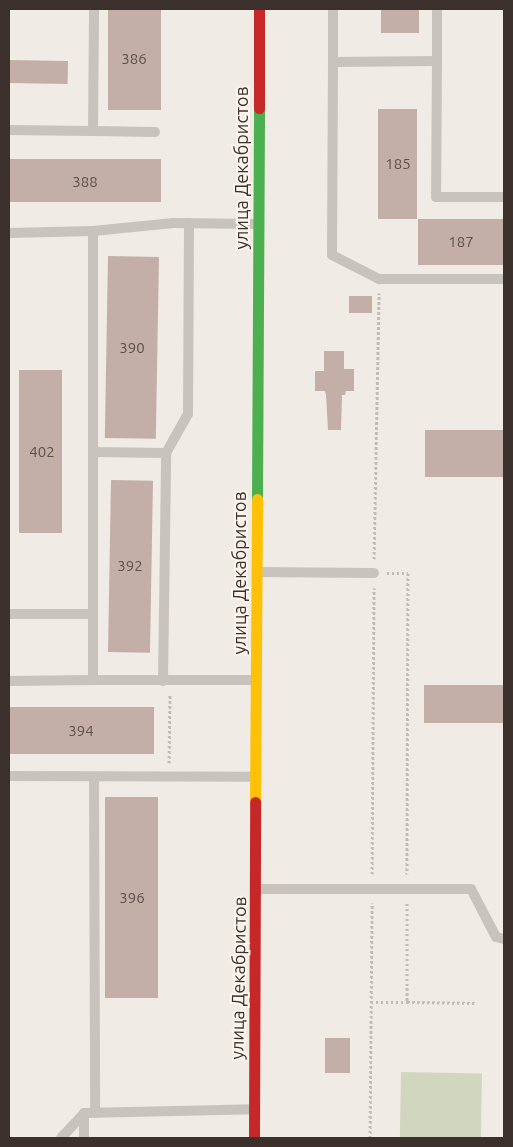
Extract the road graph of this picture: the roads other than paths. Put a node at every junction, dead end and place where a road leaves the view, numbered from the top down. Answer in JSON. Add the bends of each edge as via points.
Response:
{"nodes":[{"id":1,"x":94,"y":9,"type":"edge"},
{"id":2,"x":260,"y":9,"type":"edge"},
{"id":3,"x":333,"y":9,"type":"edge"},
{"id":4,"x":437,"y":9,"type":"edge"},
{"id":5,"x":437,"y":61,"type":"junction"},
{"id":6,"x":333,"y":62,"type":"junction"},
{"id":7,"x":9,"y":130,"type":"edge"},
{"id":8,"x":93,"y":131,"type":"junction"},
{"id":9,"x":155,"y":132,"type":"dead end"},
{"id":10,"x":504,"y":197,"type":"edge"},
{"id":11,"x":189,"y":223,"type":"junction"},
{"id":12,"x":257,"y":224,"type":"junction"},
{"id":13,"x":93,"y":231,"type":"junction"},
{"id":14,"x":9,"y":233,"type":"edge"},
{"id":15,"x":504,"y":279,"type":"edge"},
{"id":16,"x":93,"y":452,"type":"junction"},
{"id":17,"x":166,"y":453,"type":"junction"},
{"id":18,"x":256,"y":572,"type":"junction"},
{"id":19,"x":374,"y":573,"type":"road end"},
{"id":20,"x":9,"y":614,"type":"edge"},
{"id":21,"x":93,"y":614,"type":"junction"},
{"id":22,"x":93,"y":680,"type":"junction"},
{"id":23,"x":256,"y":680,"type":"junction"},
{"id":24,"x":9,"y":681,"type":"edge"},
{"id":25,"x":167,"y":681,"type":"junction"},
{"id":26,"x":9,"y":776,"type":"edge"},
{"id":27,"x":94,"y":777,"type":"junction"},
{"id":28,"x":256,"y":777,"type":"junction"},
{"id":29,"x":257,"y":889,"type":"junction"},
{"id":30,"x":504,"y":939,"type":"edge"},
{"id":31,"x":255,"y":1109,"type":"junction"},
{"id":32,"x":84,"y":1113,"type":"junction"},
{"id":33,"x":95,"y":1113,"type":"junction"},
{"id":34,"x":61,"y":1138,"type":"edge"},
{"id":35,"x":84,"y":1138,"type":"edge"},
{"id":36,"x":254,"y":1138,"type":"edge"}],
"edges":[{"from":1,"to":8,"type":"lane"},
{"from":2,"to":12,"type":"main road","name":"улица Декабристов"},
{"from":3,"to":6,"type":"lane"},
{"from":4,"to":5,"type":"lane"},
{"from":5,"to":6,"type":"lane"},
{"from":5,"to":10,"type":"lane","via":[[436,197]]},
{"from":6,"to":15,"type":"lane","via":[[332,255],[379,279]]},
{"from":7,"to":8,"type":"lane"},
{"from":8,"to":9,"type":"lane"},
{"from":11,"to":12,"type":"lane"},
{"from":11,"to":13,"type":"lane"},
{"from":11,"to":17,"type":"lane","via":[[188,414]]},
{"from":12,"to":18,"type":"main road","name":"улица Декабристов"},
{"from":13,"to":14,"type":"lane"},
{"from":13,"to":16,"type":"lane"},
{"from":16,"to":17,"type":"lane"},
{"from":16,"to":21,"type":"lane"},
{"from":17,"to":25,"type":"lane"},
{"from":18,"to":19,"type":"lane"},
{"from":18,"to":23,"type":"main road","name":"улица Декабристов"},
{"from":20,"to":21,"type":"lane"},
{"from":21,"to":22,"type":"lane"},
{"from":22,"to":24,"type":"lane"},
{"from":22,"to":25,"type":"lane"},
{"from":23,"to":25,"type":"lane"},
{"from":23,"to":28,"type":"main road","name":"улица Декабристов"},
{"from":26,"to":27,"type":"lane"},
{"from":27,"to":28,"type":"lane"},
{"from":27,"to":33,"type":"lane"},
{"from":28,"to":29,"type":"main road","name":"улица Декабристов"},
{"from":29,"to":30,"type":"lane","via":[[471,889],[496,937]]},
{"from":29,"to":31,"type":"main road","name":"улица Декабристов"},
{"from":31,"to":33,"type":"lane"},
{"from":31,"to":36,"type":"main road","name":"улица Декабристов"},
{"from":32,"to":33,"type":"lane"},
{"from":32,"to":34,"type":"lane"},
{"from":32,"to":35,"type":"lane"}]}
